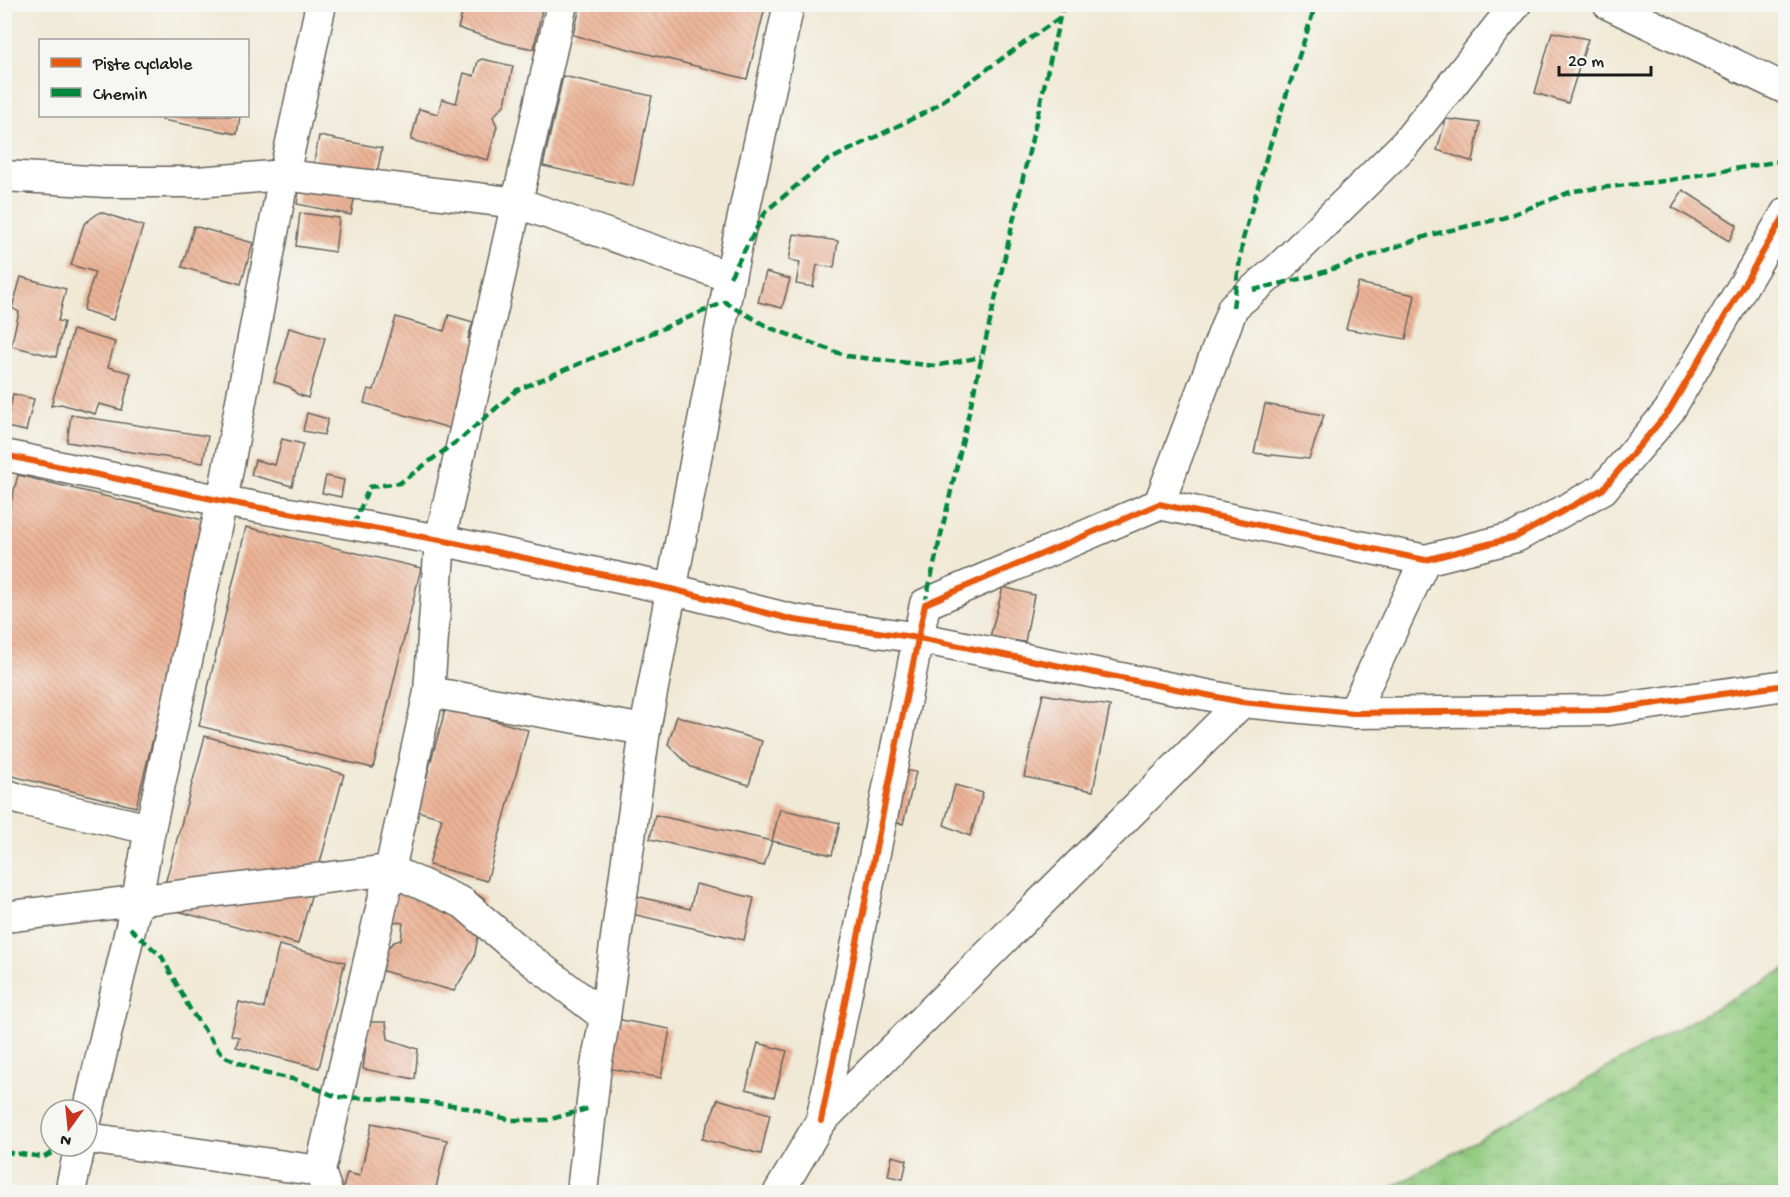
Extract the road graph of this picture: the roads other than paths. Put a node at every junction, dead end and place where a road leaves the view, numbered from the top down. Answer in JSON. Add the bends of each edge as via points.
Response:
{"nodes":[{"id":1,"x":321,"y":4,"type":"edge"},
{"id":2,"x":562,"y":4,"type":"edge"},
{"id":3,"x":789,"y":4,"type":"edge"},
{"id":4,"x":1516,"y":4,"type":"edge"},
{"id":5,"x":1608,"y":4,"type":"edge"},
{"id":6,"x":1643,"y":12,"type":"edge"},
{"id":7,"x":1785,"y":89,"type":"edge"},
{"id":8,"x":284,"y":175,"type":"junction"},
{"id":9,"x":4,"y":176,"type":"edge"},
{"id":10,"x":518,"y":204,"type":"junction"},
{"id":11,"x":1785,"y":213,"type":"edge"},
{"id":12,"x":730,"y":277,"type":"junction"},
{"id":13,"x":4,"y":455,"type":"edge"},
{"id":14,"x":222,"y":501,"type":"junction"},
{"id":15,"x":1159,"y":504,"type":"junction"},
{"id":16,"x":440,"y":540,"type":"junction"},
{"id":17,"x":1425,"y":560,"type":"junction"},
{"id":18,"x":671,"y":589,"type":"junction"},
{"id":19,"x":919,"y":638,"type":"junction"},
{"id":20,"x":1785,"y":685,"type":"edge"},
{"id":21,"x":429,"y":692,"type":"junction"},
{"id":22,"x":1242,"y":702,"type":"junction"},
{"id":23,"x":1353,"y":713,"type":"junction"},
{"id":24,"x":645,"y":730,"type":"junction"},
{"id":25,"x":4,"y":794,"type":"edge"},
{"id":26,"x":150,"y":829,"type":"junction"},
{"id":27,"x":390,"y":870,"type":"junction"},
{"id":28,"x":136,"y":900,"type":"junction"},
{"id":29,"x":4,"y":917,"type":"edge"},
{"id":30,"x":605,"y":1017,"type":"junction"},
{"id":31,"x":91,"y":1098,"type":"edge"},
{"id":32,"x":820,"y":1121,"type":"junction"},
{"id":33,"x":99,"y":1140,"type":"edge"},
{"id":34,"x":77,"y":1158,"type":"edge"},
{"id":35,"x":323,"y":1182,"type":"edge"},
{"id":36,"x":70,"y":1192,"type":"edge"},
{"id":37,"x":582,"y":1192,"type":"edge"},
{"id":38,"x":779,"y":1192,"type":"edge"}],
"edges":[{"from":1,"to":8,"type":"street"},
{"from":2,"to":10,"type":"street"},
{"from":3,"to":12,"type":"street"},
{"from":4,"to":15,"type":"street","via":[[1405,144],[1279,268],[1233,307]]},
{"from":5,"to":6,"type":"street"},
{"from":6,"to":7,"type":"street"},
{"from":8,"to":9,"type":"street","via":[[197,182]]},
{"from":8,"to":10,"type":"street"},
{"from":8,"to":14,"type":"street"},
{"from":10,"to":12,"type":"street"},
{"from":10,"to":16,"type":"street"},
{"from":11,"to":17,"type":"street","via":[[1669,411],[1603,489],[1516,537]]},
{"from":12,"to":18,"type":"street"},
{"from":13,"to":14,"type":"street"},
{"from":14,"to":16,"type":"street"},
{"from":14,"to":26,"type":"street"},
{"from":15,"to":17,"type":"street"},
{"from":15,"to":19,"type":"street","via":[[925,604]]},
{"from":16,"to":18,"type":"street"},
{"from":16,"to":21,"type":"street"},
{"from":17,"to":23,"type":"street"},
{"from":18,"to":19,"type":"street","via":[[794,620]]},
{"from":18,"to":24,"type":"street"},
{"from":19,"to":22,"type":"street"},
{"from":19,"to":32,"type":"street"},
{"from":20,"to":23,"type":"street","via":[[1608,710]]},
{"from":21,"to":24,"type":"street"},
{"from":21,"to":27,"type":"street"},
{"from":22,"to":23,"type":"street"},
{"from":22,"to":32,"type":"street"},
{"from":24,"to":30,"type":"street"},
{"from":25,"to":26,"type":"street"},
{"from":26,"to":28,"type":"street"},
{"from":27,"to":28,"type":"street"},
{"from":27,"to":30,"type":"street","via":[[463,903]]},
{"from":27,"to":35,"type":"street"},
{"from":28,"to":29,"type":"street"},
{"from":28,"to":31,"type":"street"},
{"from":30,"to":37,"type":"street"},
{"from":32,"to":38,"type":"street"},
{"from":33,"to":35,"type":"street"},
{"from":34,"to":36,"type":"street"}]}
